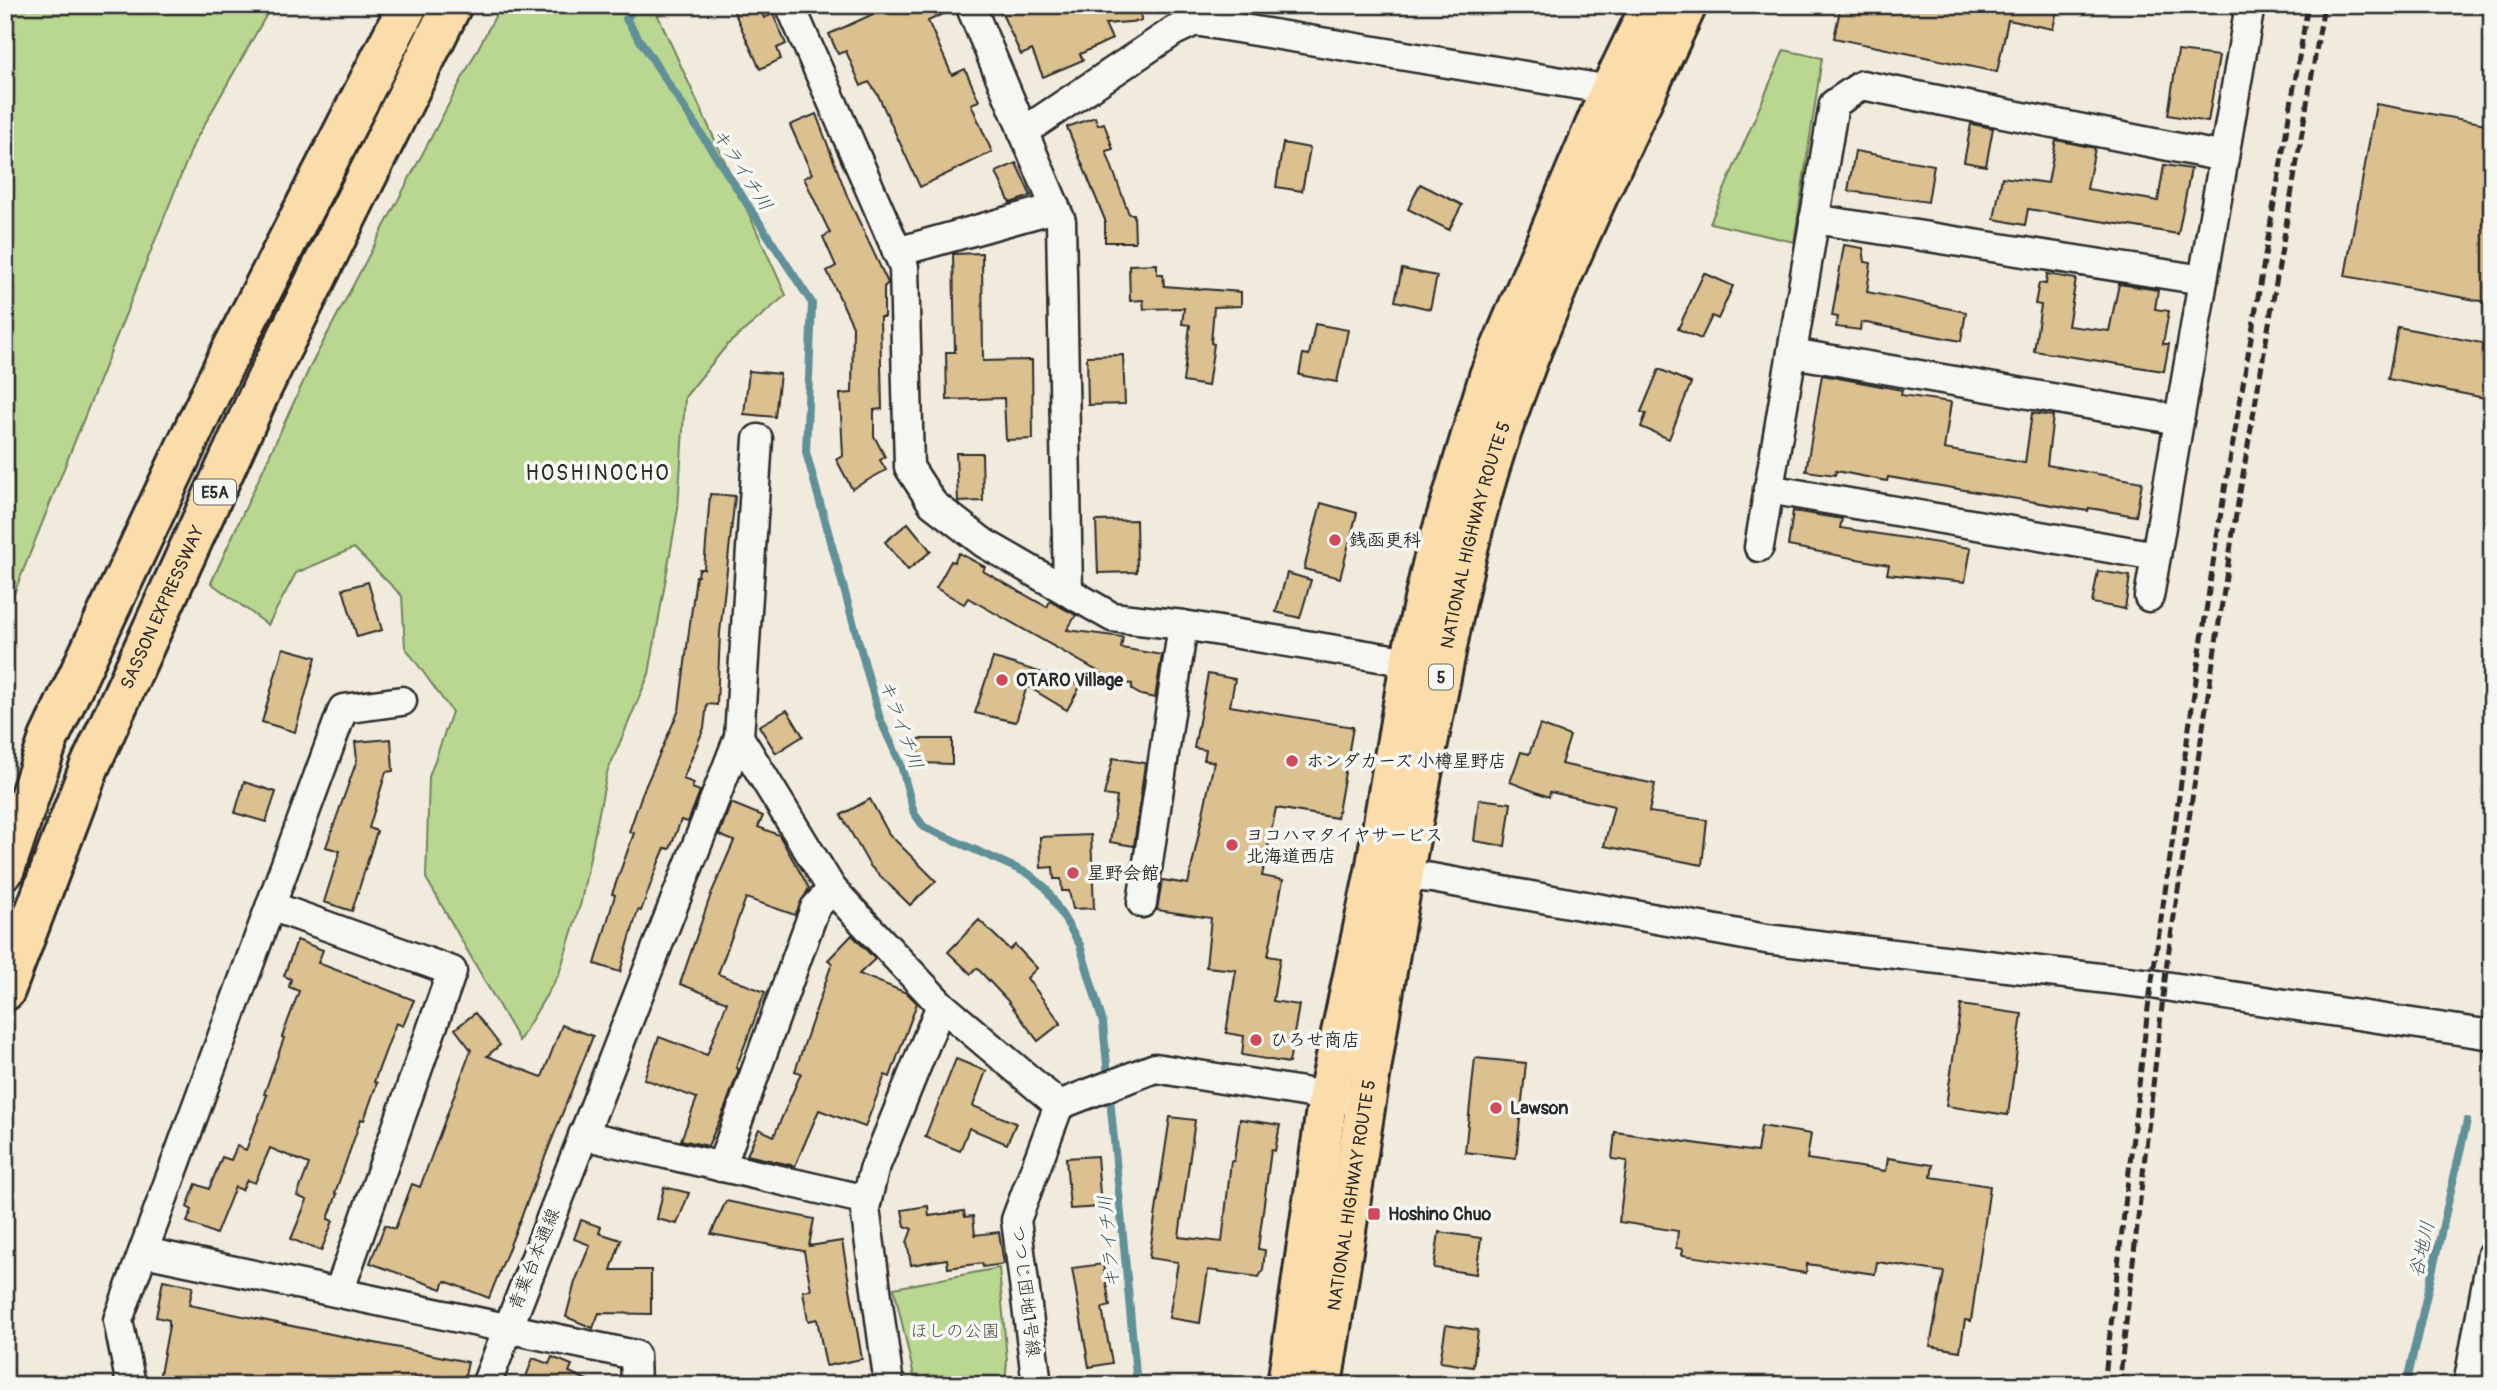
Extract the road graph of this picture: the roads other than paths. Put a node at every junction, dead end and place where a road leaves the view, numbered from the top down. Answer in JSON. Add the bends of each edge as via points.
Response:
{"nodes":[{"id":1,"x":408,"y":5,"type":"edge"},
{"id":2,"x":452,"y":5,"type":"edge"},
{"id":3,"x":791,"y":5,"type":"edge"},
{"id":4,"x":970,"y":5,"type":"edge"},
{"id":5,"x":1651,"y":5,"type":"edge"},
{"id":6,"x":1686,"y":5,"type":"edge"},
{"id":7,"x":2250,"y":5,"type":"edge"},
{"id":8,"x":1198,"y":13,"type":"edge"},
{"id":9,"x":1611,"y":90,"type":"junction"},
{"id":10,"x":1023,"y":132,"type":"junction"},
{"id":11,"x":2224,"y":157,"type":"junction"},
{"id":12,"x":1055,"y":208,"type":"junction"},
{"id":13,"x":1814,"y":219,"type":"junction"},
{"id":14,"x":897,"y":252,"type":"junction"},
{"id":15,"x":2203,"y":280,"type":"junction"},
{"id":16,"x":1792,"y":353,"type":"junction"},
{"id":17,"x":2179,"y":420,"type":"junction"},
{"id":18,"x":758,"y":439,"type":"dead end"},
{"id":19,"x":1768,"y":489,"type":"junction"},
{"id":20,"x":1759,"y":547,"type":"dead end"},
{"id":21,"x":2156,"y":555,"type":"junction"},
{"id":22,"x":1069,"y":592,"type":"junction"},
{"id":23,"x":2149,"y":597,"type":"dead end"},
{"id":24,"x":1183,"y":625,"type":"junction"},
{"id":25,"x":1410,"y":662,"type":"junction"},
{"id":26,"x":402,"y":701,"type":"dead end"},
{"id":27,"x":738,"y":737,"type":"junction"},
{"id":28,"x":5,"y":869,"type":"edge"},
{"id":29,"x":1390,"y":873,"type":"junction"},
{"id":30,"x":832,"y":889,"type":"junction"},
{"id":31,"x":1142,"y":903,"type":"dead end"},
{"id":32,"x":271,"y":906,"type":"junction"},
{"id":33,"x":5,"y":991,"type":"edge"},
{"id":34,"x":941,"y":1005,"type":"junction"},
{"id":35,"x":2492,"y":1035,"type":"edge"},
{"id":36,"x":1328,"y":1095,"type":"junction"},
{"id":37,"x":1071,"y":1100,"type":"junction"},
{"id":38,"x":1364,"y":1103,"type":"junction"},
{"id":39,"x":583,"y":1135,"type":"junction"},
{"id":40,"x":722,"y":1167,"type":"junction"},
{"id":41,"x":867,"y":1200,"type":"junction"},
{"id":42,"x":144,"y":1252,"type":"junction"},
{"id":43,"x":2492,"y":1254,"type":"edge"},
{"id":44,"x":339,"y":1292,"type":"junction"},
{"id":45,"x":507,"y":1327,"type":"junction"},
{"id":46,"x":131,"y":1385,"type":"edge"},
{"id":47,"x":486,"y":1385,"type":"edge"},
{"id":48,"x":636,"y":1385,"type":"edge"},
{"id":49,"x":889,"y":1385,"type":"edge"},
{"id":50,"x":1037,"y":1385,"type":"edge"},
{"id":51,"x":1287,"y":1385,"type":"edge"},
{"id":52,"x":1322,"y":1385,"type":"edge"},
{"id":53,"x":2468,"y":1385,"type":"edge"}],
"edges":[{"from":1,"to":28,"type":"highway","number":"E5A","via":[[223,367],[49,738]]},
{"from":2,"to":33,"type":"highway","name":"SASSON EXPRESSWAY","number":"E5A","via":[[262,388],[89,768]]},
{"from":3,"to":14,"type":"street"},
{"from":4,"to":10,"type":"street"},
{"from":5,"to":9,"type":"highway","name":"NATIONAL HIGHWAY ROUTE 5","number":"5"},
{"from":6,"to":29,"type":"highway","name":"NATIONAL HIGHWAY ROUTE 5","number":"5","via":[[1562,275],[1504,424],[1462,572]]},
{"from":7,"to":11,"type":"street"},
{"from":8,"to":9,"type":"street"},
{"from":8,"to":10,"type":"street"},
{"from":9,"to":25,"type":"highway","name":"NATIONAL HIGHWAY ROUTE 5","number":"5","via":[[1489,376],[1432,565]]},
{"from":10,"to":12,"type":"street"},
{"from":11,"to":13,"type":"street","via":[[1862,85],[1834,104]]},
{"from":11,"to":15,"type":"street"},
{"from":12,"to":14,"type":"street"},
{"from":12,"to":22,"type":"street","via":[[1061,221]]},
{"from":13,"to":15,"type":"street"},
{"from":13,"to":16,"type":"street"},
{"from":14,"to":22,"type":"street","via":[[904,267],[909,467],[933,504],[984,543]]},
{"from":15,"to":17,"type":"street"},
{"from":16,"to":17,"type":"street"},
{"from":16,"to":19,"type":"street"},
{"from":17,"to":21,"type":"street"},
{"from":18,"to":27,"type":"street","name":"青葉台本通線"},
{"from":19,"to":20,"type":"street"},
{"from":19,"to":21,"type":"street"},
{"from":21,"to":23,"type":"street"},
{"from":22,"to":24,"type":"street","via":[[1112,617]]},
{"from":24,"to":25,"type":"street"},
{"from":24,"to":31,"type":"street"},
{"from":25,"to":29,"type":"highway","name":"NATIONAL HIGHWAY ROUTE 5","number":"5"},
{"from":26,"to":32,"type":"street","via":[[343,709]]},
{"from":27,"to":30,"type":"street"},
{"from":27,"to":39,"type":"street","name":"青葉台本通線"},
{"from":29,"to":35,"type":"street","via":[[1766,939],[2151,984]]},
{"from":29,"to":36,"type":"highway","name":"NATIONAL HIGHWAY ROUTE 5","number":"5"},
{"from":29,"to":38,"type":"highway","name":"NATIONAL HIGHWAY ROUTE 5","number":"5"},
{"from":30,"to":34,"type":"street"},
{"from":30,"to":40,"type":"street","via":[[815,908]]},
{"from":32,"to":42,"type":"street"},
{"from":32,"to":44,"type":"street","via":[[452,971]]},
{"from":34,"to":37,"type":"street"},
{"from":34,"to":41,"type":"street","via":[[874,1170]]},
{"from":36,"to":37,"type":"street","via":[[1155,1068]]},
{"from":36,"to":38,"type":"street"},
{"from":36,"to":51,"type":"highway","name":"NATIONAL HIGHWAY ROUTE 5","number":"5"},
{"from":37,"to":50,"type":"street","name":"つつじ団地1号線","via":[[1016,1220]]},
{"from":38,"to":52,"type":"highway","name":"NATIONAL HIGHWAY ROUTE 5","number":"5"},
{"from":39,"to":40,"type":"street"},
{"from":39,"to":45,"type":"street","name":"青葉台本通線"},
{"from":40,"to":41,"type":"street"},
{"from":41,"to":49,"type":"street"},
{"from":42,"to":44,"type":"street"},
{"from":42,"to":46,"type":"street","via":[[118,1320]]},
{"from":43,"to":53,"type":"street"},
{"from":44,"to":45,"type":"street"},
{"from":45,"to":47,"type":"street","name":"青葉台本通線"},
{"from":45,"to":48,"type":"street","via":[[635,1355]]}]}
